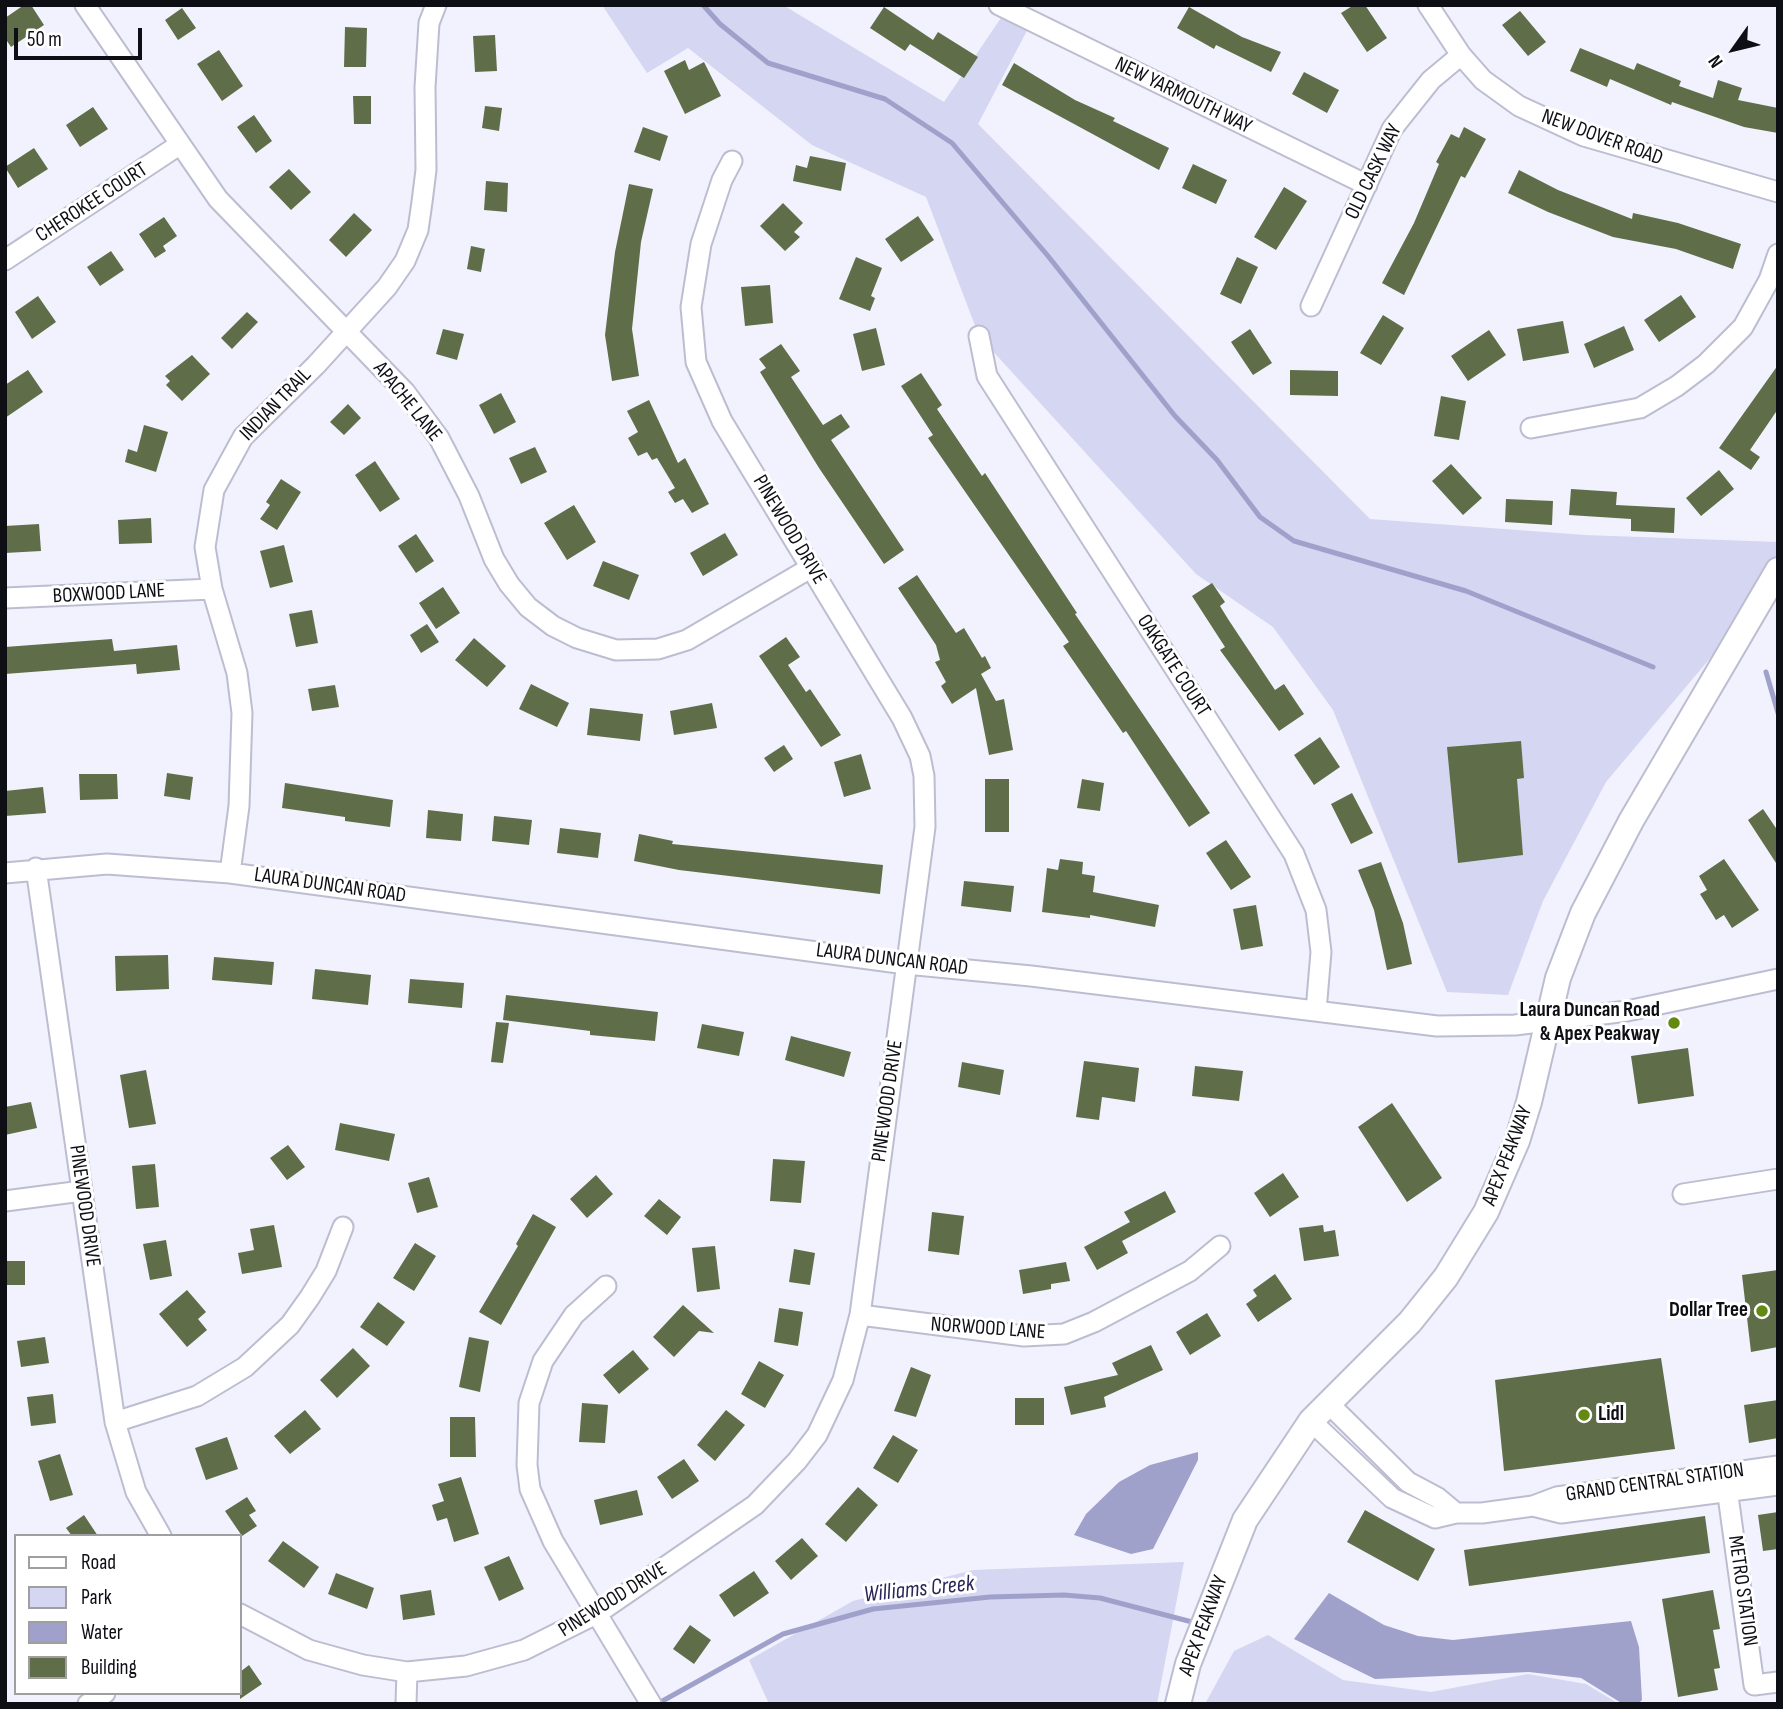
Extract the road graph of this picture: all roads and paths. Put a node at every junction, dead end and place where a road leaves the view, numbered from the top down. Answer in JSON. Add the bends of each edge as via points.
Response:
{"nodes":[{"id":1,"x":85,"y":5,"type":"edge"},
{"id":2,"x":436,"y":5,"type":"edge"},
{"id":3,"x":999,"y":5,"type":"edge"},
{"id":4,"x":1428,"y":5,"type":"edge"},
{"id":5,"x":1461,"y":55,"type":"junction"},
{"id":6,"x":179,"y":145,"type":"junction"},
{"id":7,"x":732,"y":160,"type":"dead end"},
{"id":8,"x":1367,"y":185,"type":"junction"},
{"id":9,"x":1778,"y":192,"type":"edge"},
{"id":10,"x":1778,"y":254,"type":"edge"},
{"id":11,"x":5,"y":260,"type":"edge"},
{"id":12,"x":1311,"y":306,"type":"dead end"},
{"id":13,"x":346,"y":332,"type":"junction"},
{"id":14,"x":979,"y":336,"type":"dead end"},
{"id":15,"x":1531,"y":428,"type":"dead end"},
{"id":16,"x":812,"y":568,"type":"junction"},
{"id":17,"x":1778,"y":570,"type":"edge"},
{"id":18,"x":212,"y":589,"type":"junction"},
{"id":19,"x":5,"y":598,"type":"edge"},
{"id":20,"x":36,"y":868,"type":"junction"},
{"id":21,"x":5,"y":873,"type":"edge"},
{"id":22,"x":230,"y":873,"type":"junction"},
{"id":23,"x":906,"y":964,"type":"junction"},
{"id":24,"x":1778,"y":979,"type":"edge"},
{"id":25,"x":1316,"y":1011,"type":"junction"},
{"id":26,"x":1547,"y":1021,"type":"junction"},
{"id":27,"x":1778,"y":1180,"type":"edge"},
{"id":28,"x":82,"y":1191,"type":"junction"},
{"id":29,"x":1683,"y":1194,"type":"dead end"},
{"id":30,"x":5,"y":1201,"type":"edge"},
{"id":31,"x":343,"y":1227,"type":"dead end"},
{"id":32,"x":1220,"y":1246,"type":"dead end"},
{"id":33,"x":606,"y":1286,"type":"dead end"},
{"id":34,"x":860,"y":1315,"type":"junction"},
{"id":35,"x":1327,"y":1402,"type":"junction"},
{"id":36,"x":1311,"y":1421,"type":"junction"},
{"id":37,"x":115,"y":1422,"type":"junction"},
{"id":38,"x":1778,"y":1466,"type":"edge"},
{"id":39,"x":1726,"y":1482,"type":"junction"},
{"id":40,"x":1778,"y":1485,"type":"edge"},
{"id":41,"x":1456,"y":1513,"type":"junction"},
{"id":42,"x":160,"y":1534,"type":"edge"},
{"id":43,"x":598,"y":1613,"type":"junction"},
{"id":44,"x":242,"y":1615,"type":"edge"},
{"id":45,"x":407,"y":1672,"type":"junction"},
{"id":46,"x":1778,"y":1682,"type":"edge"},
{"id":47,"x":405,"y":1704,"type":"edge"},
{"id":48,"x":651,"y":1704,"type":"edge"},
{"id":49,"x":1178,"y":1704,"type":"edge"}],
"edges":[{"from":1,"to":6,"type":"street","name":"APACHE LANE"},
{"from":2,"to":13,"type":"street","name":"INDIAN TRAIL","via":[[429,23],[426,170],[418,230],[405,261]]},
{"from":3,"to":8,"type":"street","name":"NEW YARMOUTH WAY"},
{"from":4,"to":5,"type":"street","name":"NEW DOVER ROAD"},
{"from":5,"to":8,"type":"street","name":"OLD CASK WAY","via":[[1431,80],[1392,129]]},
{"from":5,"to":9,"type":"street","name":"NEW DOVER ROAD","via":[[1519,106],[1584,136]]},
{"from":6,"to":11,"type":"street","name":"CHEROKEE COURT"},
{"from":6,"to":13,"type":"street","name":"APACHE LANE","via":[[218,199]]},
{"from":7,"to":16,"type":"street","name":"PINEWOOD DRIVE","via":[[701,244],[691,307],[696,362],[722,421]]},
{"from":8,"to":12,"type":"street","name":"OLD CASK WAY"},
{"from":10,"to":15,"type":"street","via":[[1743,327],[1677,386],[1640,408]]},
{"from":13,"to":16,"type":"street","name":"APACHE LANE","via":[[405,392],[439,438],[509,584],[528,607],[553,626],[616,650],[658,649],[687,640]]},
{"from":13,"to":18,"type":"street","name":"INDIAN TRAIL","via":[[243,437],[226,462],[208,518],[205,547]]},
{"from":14,"to":25,"type":"street","name":"OAKGATE COURT","via":[[987,376],[1294,854],[1316,911],[1321,952]]},
{"from":16,"to":23,"type":"street","name":"PINEWOOD DRIVE","via":[[920,756],[925,827]]},
{"from":17,"to":26,"type":"main road","name":"APEX PEAKWAY","via":[[1630,821],[1558,978]]},
{"from":18,"to":19,"type":"street","name":"BOXWOOD LANE"},
{"from":18,"to":22,"type":"street","name":"INDIAN TRAIL","via":[[237,673],[242,713],[239,806]]},
{"from":20,"to":21,"type":"street","name":"LAURA DUNCAN ROAD"},
{"from":20,"to":22,"type":"street","name":"LAURA DUNCAN ROAD","via":[[107,864]]},
{"from":20,"to":28,"type":"street","name":"PINEWOOD DRIVE"},
{"from":22,"to":23,"type":"street","name":"LAURA DUNCAN ROAD"},
{"from":23,"to":25,"type":"street","name":"LAURA DUNCAN ROAD"},
{"from":23,"to":34,"type":"street","name":"PINEWOOD DRIVE"},
{"from":24,"to":26,"type":"street","name":"LAURA DUNCAN ROAD","via":[[1670,1003]]},
{"from":25,"to":26,"type":"street","name":"LAURA DUNCAN ROAD","via":[[1437,1026]]},
{"from":26,"to":35,"type":"main road","name":"APEX PEAKWAY","via":[[1517,1141],[1467,1245],[1410,1322]]},
{"from":27,"to":29,"type":"street"},
{"from":28,"to":30,"type":"street"},
{"from":28,"to":37,"type":"street","name":"PINEWOOD DRIVE"},
{"from":31,"to":37,"type":"street","via":[[310,1297],[290,1325],[245,1367],[197,1396]]},
{"from":32,"to":34,"type":"street","name":"NORWOOD LANE","via":[[1190,1271],[1064,1334],[1024,1336]]},
{"from":33,"to":43,"type":"street","via":[[574,1315],[543,1361],[526,1429],[530,1489]]},
{"from":34,"to":43,"type":"street","name":"PINEWOOD DRIVE","via":[[836,1398],[797,1461],[755,1505]]},
{"from":35,"to":36,"type":"main road","name":"APEX PEAKWAY"},
{"from":35,"to":41,"type":"street","via":[[1408,1482]]},
{"from":36,"to":41,"type":"street","name":"GRAND CENTRAL STATION","via":[[1376,1485],[1408,1508],[1435,1518]]},
{"from":36,"to":49,"type":"main road","name":"APEX PEAKWAY","via":[[1245,1520],[1192,1652]]},
{"from":37,"to":42,"type":"street","name":"PINEWOOD DRIVE","via":[[136,1492]]},
{"from":38,"to":39,"type":"street","name":"GRAND CENTRAL STATION"},
{"from":39,"to":40,"type":"street","name":"GRAND CENTRAL STATION"},
{"from":39,"to":41,"type":"street","name":"GRAND CENTRAL STATION","via":[[1556,1497],[1533,1506]]},
{"from":39,"to":46,"type":"street","name":"METRO STATION","via":[[1754,1685]]},
{"from":43,"to":45,"type":"street","name":"PINEWOOD DRIVE","via":[[550,1640],[495,1660]]},
{"from":43,"to":48,"type":"street"},
{"from":44,"to":45,"type":"street","name":"PINEWOOD DRIVE","via":[[331,1658]]},
{"from":45,"to":47,"type":"street"}]}
